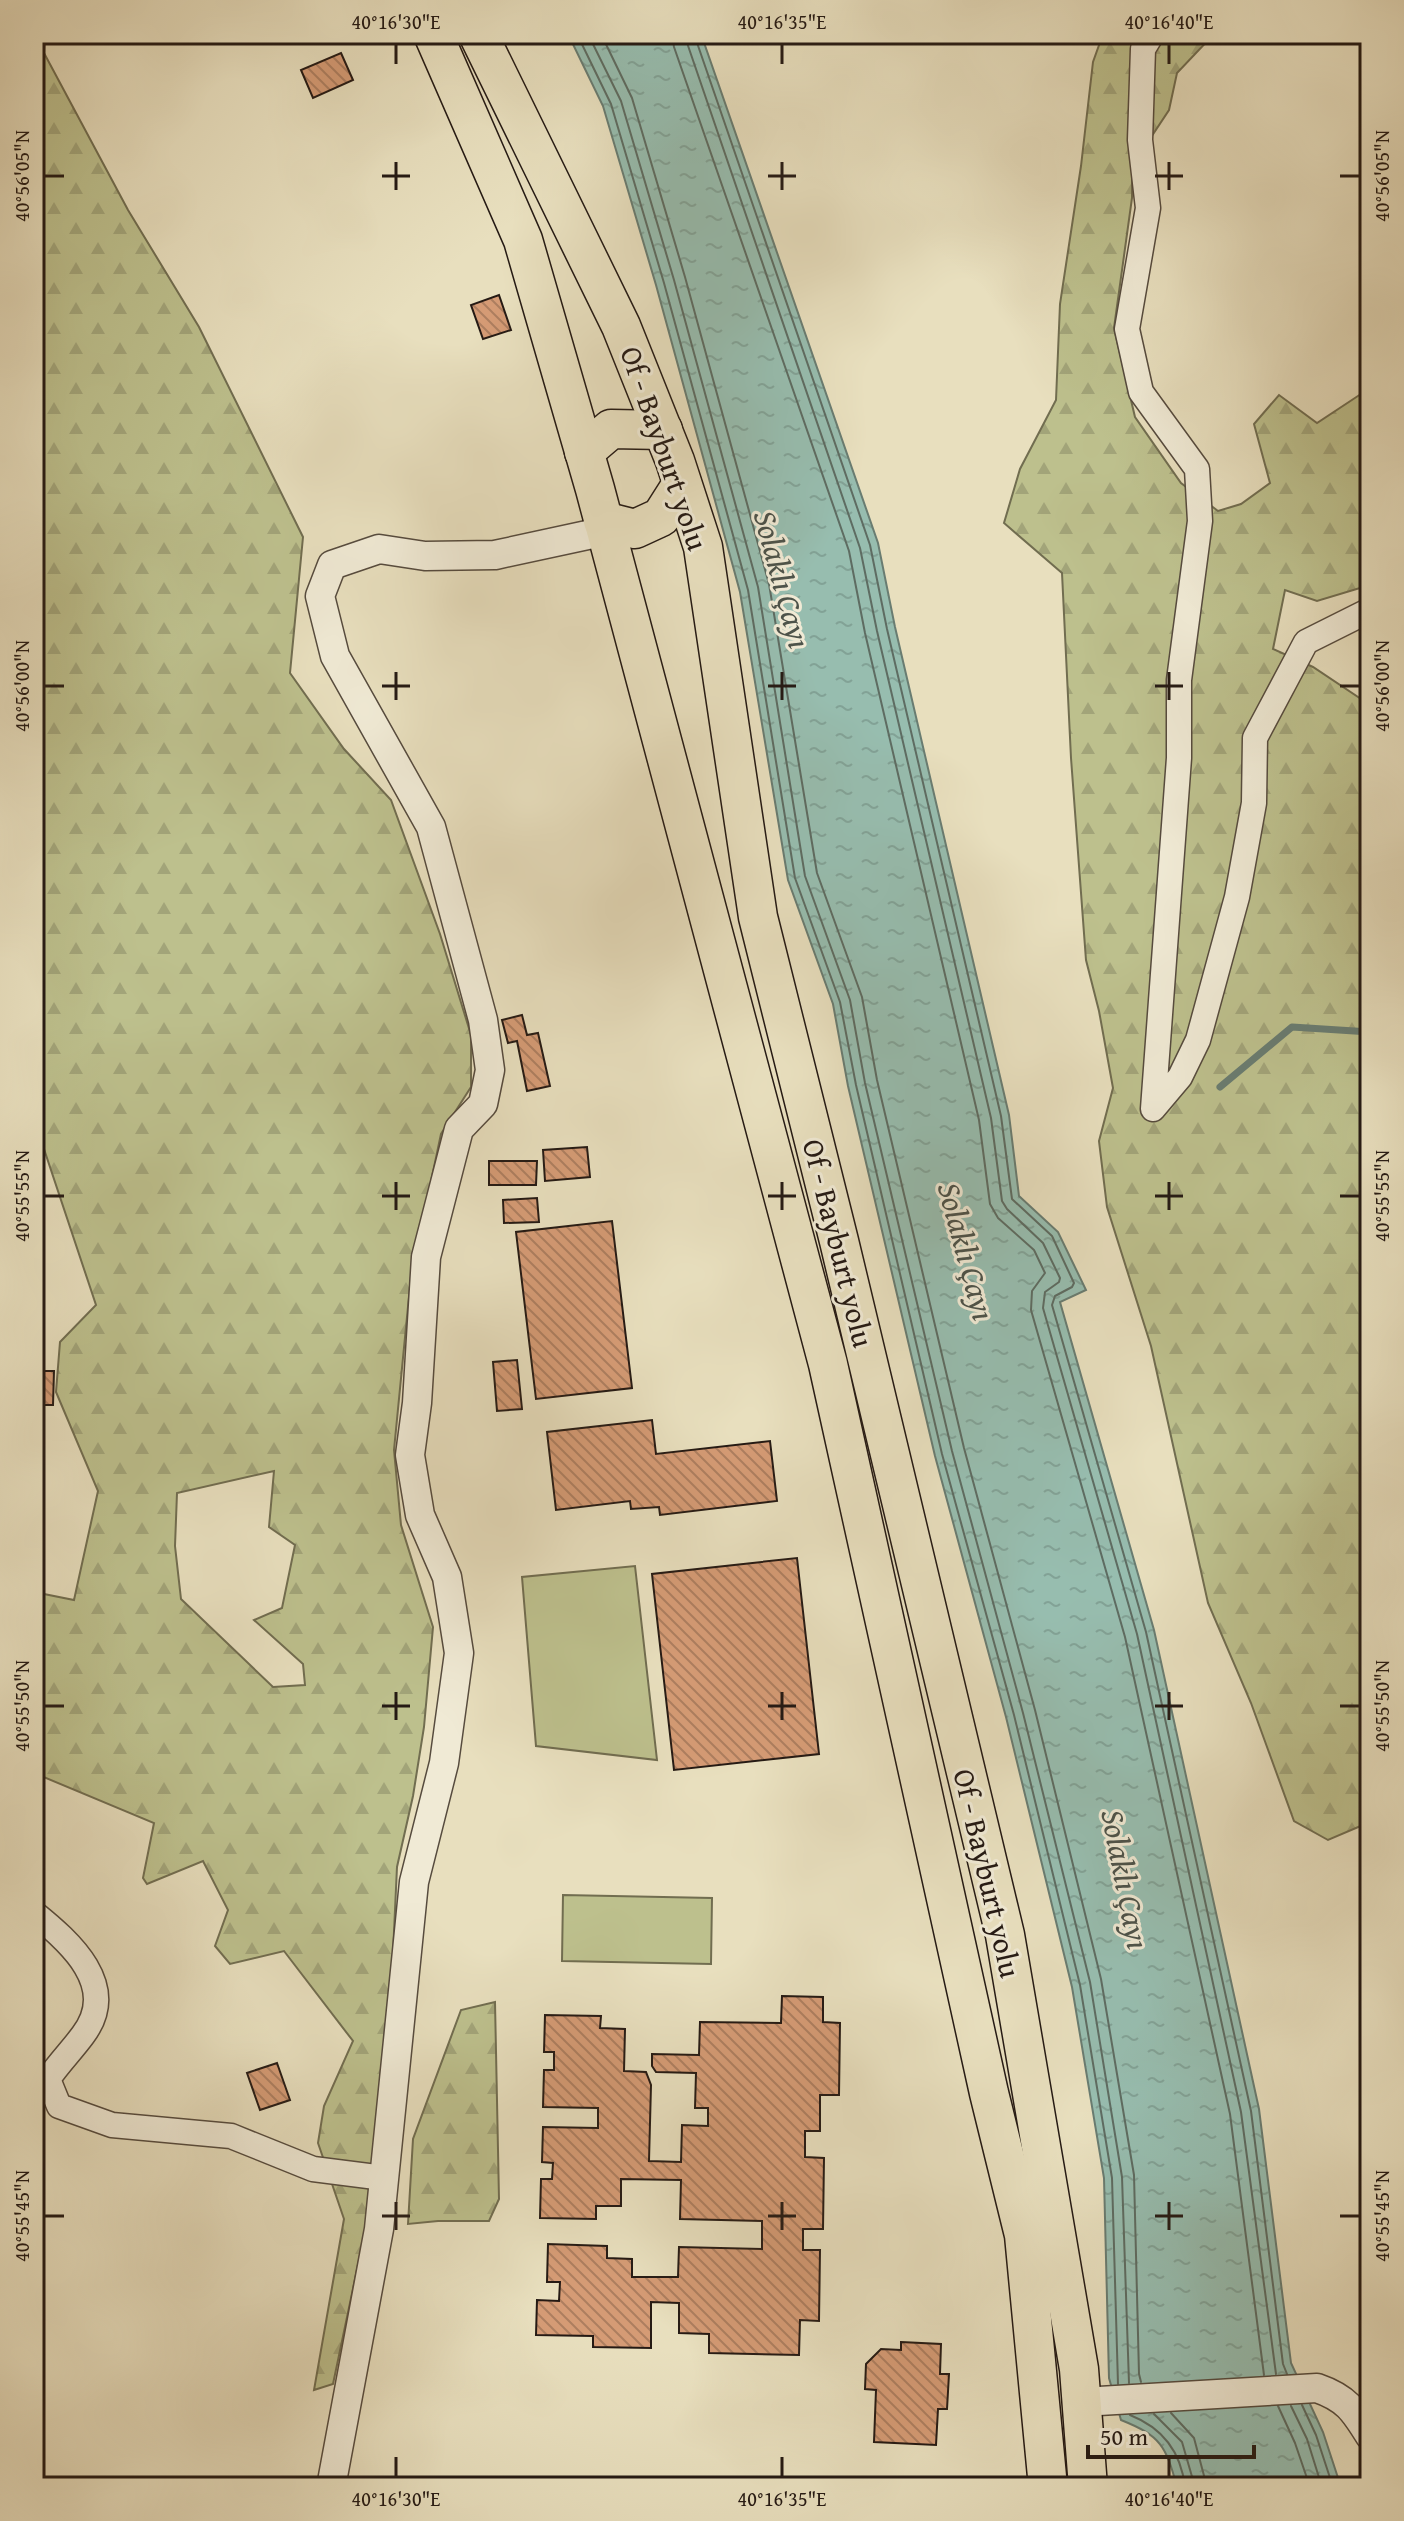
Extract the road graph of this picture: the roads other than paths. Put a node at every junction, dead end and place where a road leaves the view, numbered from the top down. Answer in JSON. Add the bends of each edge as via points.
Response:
{"nodes":[{"id":1,"x":433,"y":34,"type":"edge"},
{"id":2,"x":478,"y":34,"type":"edge"},
{"id":3,"x":1152,"y":34,"type":"edge"},
{"id":4,"x":663,"y":430,"type":"junction"},
{"id":5,"x":584,"y":452,"type":"junction"},
{"id":6,"x":682,"y":484,"type":"junction"},
{"id":7,"x":605,"y":526,"type":"junction"},
{"id":8,"x":1370,"y":610,"type":"edge"},
{"id":9,"x":34,"y":1913,"type":"edge"},
{"id":10,"x":384,"y":2178,"type":"junction"},
{"id":11,"x":1091,"y":2402,"type":"junction"},
{"id":12,"x":1370,"y":2436,"type":"edge"},
{"id":13,"x":331,"y":2487,"type":"edge"},
{"id":14,"x":1048,"y":2487,"type":"edge"},
{"id":15,"x":1088,"y":2487,"type":"edge"}],
"edges":[{"from":1,"to":5,"type":"highway","name":"Of - Bayburt yolu","via":[[523,240]]},
{"from":2,"to":4,"type":"highway","name":"Of - Bayburt yolu","via":[[621,326]]},
{"from":3,"to":8,"type":"street","via":[[1143,49],[1140,140],[1148,208],[1127,329],[1141,392],[1197,469],[1200,521],[1179,680],[1179,758],[1153,1109],[1180,1077],[1198,1040],[1237,897],[1254,803],[1255,738],[1306,642]]},
{"from":4,"to":5,"type":"highway","via":[[611,429]]},
{"from":4,"to":6,"type":"highway","name":"Of - Bayburt yolu"},
{"from":5,"to":7,"type":"highway","name":"Of - Bayburt yolu"},
{"from":6,"to":7,"type":"highway","via":[[661,517],[635,529]]},
{"from":6,"to":11,"type":"highway","name":"Of - Bayburt yolu","via":[[703,547],[758,917],[1005,1935],[1079,2369]]},
{"from":7,"to":10,"type":"street","via":[[495,555],[425,556],[379,549],[332,565],[320,596],[335,656],[431,827],[483,1020],[490,1070],[483,1104],[459,1129],[426,1257],[410,1455],[420,1515],[447,1577],[459,1653],[444,1763],[414,1882]]},
{"from":7,"to":14,"type":"highway","name":"Of - Bayburt yolu","via":[[828,1364],[1024,2235]]},
{"from":9,"to":10,"type":"street","via":[[82,1957],[94,1986],[96,2012],[48,2079],[59,2106],[112,2125],[231,2136],[313,2169]]},
{"from":10,"to":13,"type":"street"},
{"from":11,"to":12,"type":"street","via":[[1317,2388],[1339,2395]]},
{"from":11,"to":15,"type":"highway","name":"Of - Bayburt yolu"}]}
